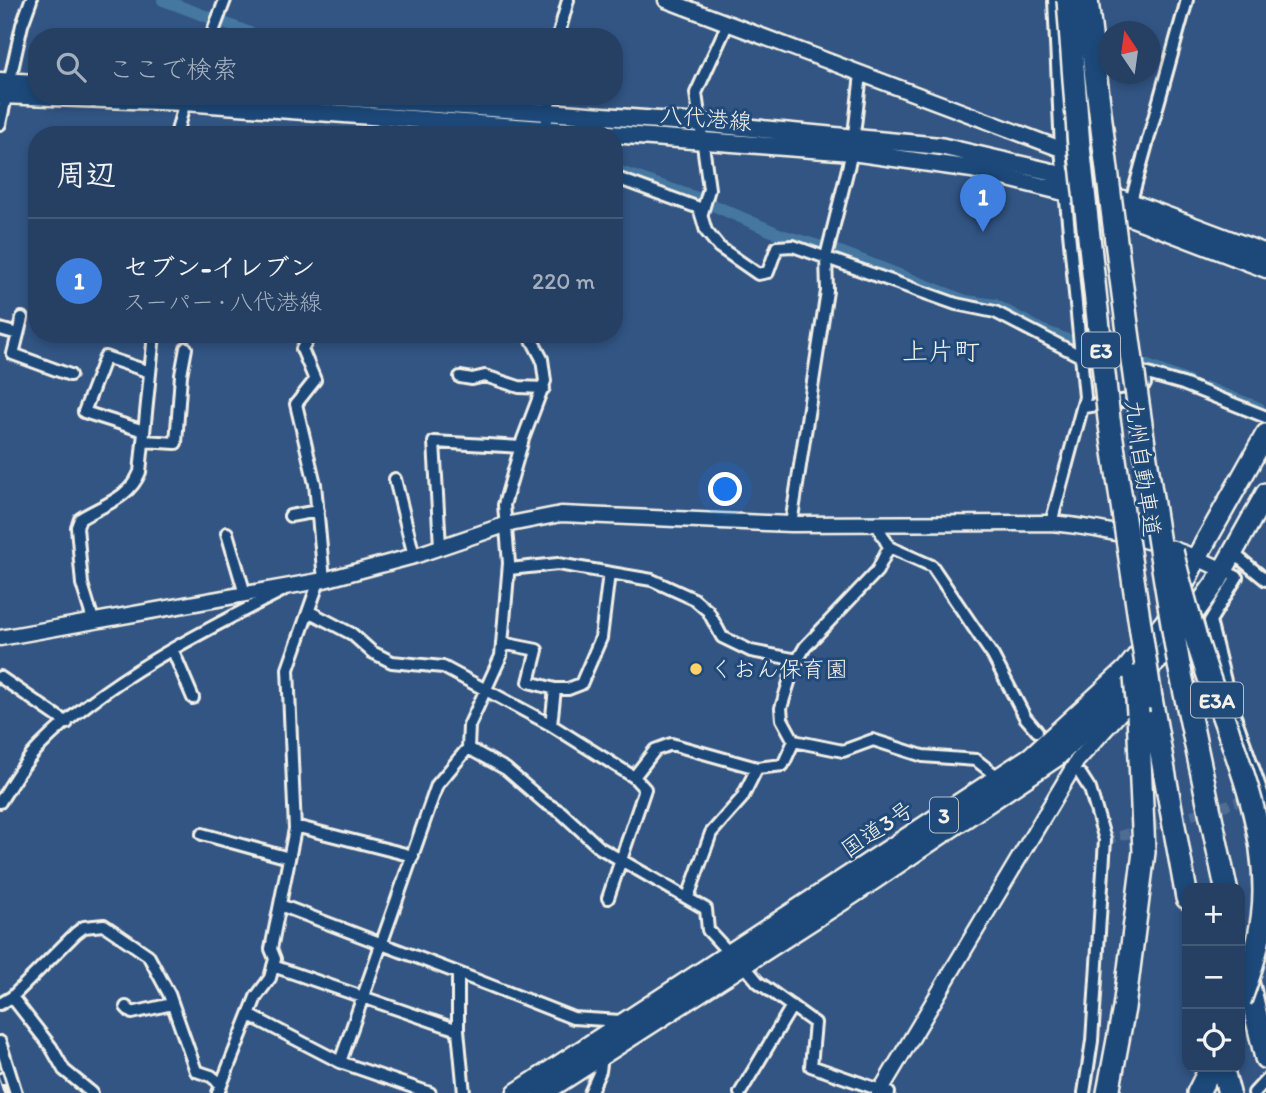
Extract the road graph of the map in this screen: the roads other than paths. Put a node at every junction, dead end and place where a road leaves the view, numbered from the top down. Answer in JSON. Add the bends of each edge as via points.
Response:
{"nodes":[{"id":1,"x":31,"y":0,"type":"edge"},
{"id":2,"x":225,"y":0,"type":"edge"},
{"id":3,"x":568,"y":0,"type":"edge"},
{"id":4,"x":666,"y":0,"type":"edge"},
{"id":5,"x":1054,"y":0,"type":"edge"},
{"id":6,"x":1068,"y":0,"type":"edge"},
{"id":7,"x":1087,"y":0,"type":"edge"},
{"id":8,"x":1187,"y":0,"type":"edge"},
{"id":9,"x":728,"y":23,"type":"junction"},
{"id":10,"x":214,"y":28,"type":"edge"},
{"id":11,"x":560,"y":28,"type":"edge"},
{"id":12,"x":861,"y":74,"type":"junction"},
{"id":13,"x":28,"y":85,"type":"edge"},
{"id":14,"x":4,"y":89,"type":"edge"},
{"id":15,"x":28,"y":90,"type":"edge"},
{"id":16,"x":184,"y":105,"type":"edge"},
{"id":17,"x":265,"y":105,"type":"edge"},
{"id":18,"x":391,"y":105,"type":"edge"},
{"id":19,"x":549,"y":105,"type":"edge"},
{"id":20,"x":0,"y":124,"type":"edge"},
{"id":21,"x":178,"y":126,"type":"edge"},
{"id":22,"x":546,"y":126,"type":"edge"},
{"id":23,"x":623,"y":129,"type":"edge"},
{"id":24,"x":701,"y":132,"type":"junction"},
{"id":25,"x":853,"y":145,"type":"junction"},
{"id":26,"x":1060,"y":149,"type":"junction"},
{"id":27,"x":623,"y":180,"type":"edge"},
{"id":28,"x":1064,"y":184,"type":"junction"},
{"id":29,"x":1131,"y":201,"type":"junction"},
{"id":30,"x":702,"y":213,"type":"junction"},
{"id":31,"x":1266,"y":253,"type":"edge"},
{"id":32,"x":826,"y":257,"type":"junction"},
{"id":33,"x":1266,"y":269,"type":"edge"},
{"id":34,"x":22,"y":318,"type":"dead end"},
{"id":35,"x":0,"y":328,"type":"edge"},
{"id":36,"x":18,"y":334,"type":"junction"},
{"id":37,"x":153,"y":343,"type":"edge"},
{"id":38,"x":306,"y":343,"type":"edge"},
{"id":39,"x":534,"y":343,"type":"edge"},
{"id":40,"x":186,"y":348,"type":"dead end"},
{"id":41,"x":1082,"y":357,"type":"junction"},
{"id":42,"x":150,"y":372,"type":"junction"},
{"id":43,"x":70,"y":375,"type":"dead end"},
{"id":44,"x":460,"y":377,"type":"dead end"},
{"id":45,"x":544,"y":388,"type":"junction"},
{"id":46,"x":1135,"y":400,"type":"junction"},
{"id":47,"x":1084,"y":407,"type":"junction"},
{"id":48,"x":1266,"y":417,"type":"edge"},
{"id":49,"x":1266,"y":434,"type":"edge"},
{"id":50,"x":143,"y":436,"type":"junction"},
{"id":51,"x":521,"y":447,"type":"junction"},
{"id":52,"x":395,"y":479,"type":"dead end"},
{"id":53,"x":1266,"y":493,"type":"edge"},
{"id":54,"x":318,"y":511,"type":"junction"},
{"id":55,"x":290,"y":516,"type":"dead end"},
{"id":56,"x":1051,"y":523,"type":"junction"},
{"id":57,"x":791,"y":524,"type":"junction"},
{"id":58,"x":505,"y":525,"type":"junction"},
{"id":59,"x":877,"y":525,"type":"junction"},
{"id":60,"x":227,"y":533,"type":"dead end"},
{"id":61,"x":440,"y":546,"type":"junction"},
{"id":62,"x":889,"y":547,"type":"junction"},
{"id":63,"x":414,"y":556,"type":"junction"},
{"id":64,"x":1197,"y":557,"type":"junction"},
{"id":65,"x":1224,"y":568,"type":"junction"},
{"id":66,"x":509,"y":569,"type":"junction"},
{"id":67,"x":609,"y":573,"type":"junction"},
{"id":68,"x":321,"y":580,"type":"junction"},
{"id":69,"x":1266,"y":580,"type":"edge"},
{"id":70,"x":295,"y":585,"type":"junction"},
{"id":71,"x":245,"y":594,"type":"junction"},
{"id":72,"x":310,"y":611,"type":"junction"},
{"id":73,"x":93,"y":620,"type":"junction"},
{"id":74,"x":0,"y":638,"type":"edge"},
{"id":75,"x":502,"y":643,"type":"junction"},
{"id":76,"x":173,"y":651,"type":"junction"},
{"id":77,"x":798,"y":660,"type":"junction"},
{"id":78,"x":0,"y":677,"type":"edge"},
{"id":79,"x":555,"y":689,"type":"junction"},
{"id":80,"x":485,"y":690,"type":"junction"},
{"id":81,"x":193,"y":698,"type":"dead end"},
{"id":82,"x":1144,"y":705,"type":"junction"},
{"id":83,"x":67,"y":723,"type":"junction"},
{"id":84,"x":551,"y":725,"type":"junction"},
{"id":85,"x":1037,"y":731,"type":"dead end"},
{"id":86,"x":794,"y":741,"type":"junction"},
{"id":87,"x":468,"y":748,"type":"junction"},
{"id":88,"x":757,"y":768,"type":"junction"},
{"id":89,"x":1081,"y":775,"type":"dead end"},
{"id":90,"x":634,"y":777,"type":"junction"},
{"id":91,"x":999,"y":778,"type":"junction"},
{"id":92,"x":0,"y":802,"type":"edge"},
{"id":93,"x":1266,"y":804,"type":"edge"},
{"id":94,"x":295,"y":826,"type":"junction"},
{"id":95,"x":202,"y":834,"type":"dead end"},
{"id":96,"x":413,"y":856,"type":"junction"},
{"id":97,"x":289,"y":858,"type":"junction"},
{"id":98,"x":621,"y":862,"type":"junction"},
{"id":99,"x":1184,"y":883,"type":"edge"},
{"id":100,"x":1225,"y":883,"type":"edge"},
{"id":101,"x":688,"y":897,"type":"junction"},
{"id":102,"x":608,"y":898,"type":"dead end"},
{"id":103,"x":280,"y":905,"type":"junction"},
{"id":104,"x":381,"y":941,"type":"junction"},
{"id":105,"x":737,"y":959,"type":"junction"},
{"id":106,"x":273,"y":967,"type":"junction"},
{"id":107,"x":1245,"y":969,"type":"edge"},
{"id":108,"x":458,"y":973,"type":"junction"},
{"id":109,"x":1245,"y":987,"type":"edge"},
{"id":110,"x":361,"y":997,"type":"junction"},
{"id":111,"x":12,"y":998,"type":"junction"},
{"id":112,"x":0,"y":1004,"type":"edge"},
{"id":113,"x":172,"y":1004,"type":"junction"},
{"id":114,"x":792,"y":1006,"type":"junction"},
{"id":115,"x":126,"y":1007,"type":"dead end"},
{"id":116,"x":251,"y":1016,"type":"junction"},
{"id":117,"x":629,"y":1021,"type":"junction"},
{"id":118,"x":458,"y":1030,"type":"junction"},
{"id":119,"x":0,"y":1042,"type":"edge"},
{"id":120,"x":603,"y":1057,"type":"junction"},
{"id":121,"x":1266,"y":1058,"type":"edge"},
{"id":122,"x":340,"y":1062,"type":"junction"},
{"id":123,"x":1208,"y":1072,"type":"edge"},
{"id":124,"x":1224,"y":1072,"type":"edge"},
{"id":125,"x":1266,"y":1080,"type":"edge"},
{"id":126,"x":220,"y":1089,"type":"edge"},
{"id":127,"x":883,"y":1092,"type":"edge"},
{"id":128,"x":16,"y":1093,"type":"edge"},
{"id":129,"x":92,"y":1093,"type":"edge"},
{"id":130,"x":430,"y":1093,"type":"edge"},
{"id":131,"x":464,"y":1093,"type":"edge"},
{"id":132,"x":517,"y":1093,"type":"edge"},
{"id":133,"x":542,"y":1093,"type":"edge"},
{"id":134,"x":590,"y":1093,"type":"edge"},
{"id":135,"x":740,"y":1093,"type":"edge"},
{"id":136,"x":1084,"y":1093,"type":"edge"},
{"id":137,"x":1108,"y":1093,"type":"edge"},
{"id":138,"x":1198,"y":1093,"type":"edge"},
{"id":139,"x":1228,"y":1093,"type":"edge"},
{"id":140,"x":1254,"y":1093,"type":"edge"}],
"edges":[{"from":1,"to":14,"type":"street"},
{"from":2,"to":10,"type":"street"},
{"from":3,"to":11,"type":"street"},
{"from":4,"to":9,"type":"street"},
{"from":5,"to":26,"type":"street"},
{"from":6,"to":82,"type":"highway","name":"九州自動車道","number":"E3","bridge":true,"via":[[1080,159]]},
{"from":7,"to":46,"type":"highway","name":"九州自動車道","number":"E3","bridge":true},
{"from":8,"to":29,"type":"street"},
{"from":9,"to":12,"type":"street"},
{"from":9,"to":24,"type":"street","via":[[696,93]]},
{"from":12,"to":25,"type":"street"},
{"from":12,"to":26,"type":"street"},
{"from":13,"to":14,"type":"main road"},
{"from":14,"to":15,"type":"main road","name":"八代港線"},
{"from":14,"to":20,"type":"street"},
{"from":16,"to":21,"type":"street"},
{"from":17,"to":22,"type":"main road","name":"八代港線"},
{"from":18,"to":22,"type":"main road","name":"八代港線"},
{"from":19,"to":22,"type":"street"},
{"from":23,"to":24,"type":"main road","name":"八代港線"},
{"from":24,"to":25,"type":"main road","name":"八代港線"},
{"from":24,"to":30,"type":"street","via":[[709,189]]},
{"from":25,"to":28,"type":"main road","name":"八代港線","via":[[940,146]]},
{"from":25,"to":32,"type":"street"},
{"from":26,"to":28,"type":"street"},
{"from":27,"to":30,"type":"street"},
{"from":28,"to":29,"type":"main road","name":"八代港線"},
{"from":28,"to":33,"type":"main road","name":"八代港線"},
{"from":28,"to":41,"type":"street"},
{"from":29,"to":31,"type":"main road","name":"八代港線"},
{"from":30,"to":32,"type":"street","via":[[706,231],[719,247],[758,274],[768,272],[777,247],[783,244]]},
{"from":32,"to":41,"type":"street","via":[[956,304],[995,312]]},
{"from":32,"to":57,"type":"street","via":[[827,291]]},
{"from":34,"to":36,"type":"street"},
{"from":35,"to":36,"type":"street"},
{"from":36,"to":43,"type":"street","via":[[13,354]]},
{"from":37,"to":42,"type":"street"},
{"from":38,"to":54,"type":"street","via":[[302,349],[315,380],[296,404]]},
{"from":39,"to":45,"type":"street","via":[[542,359]]},
{"from":40,"to":50,"type":"street","via":[[176,443]]},
{"from":41,"to":47,"type":"street"},
{"from":42,"to":50,"type":"street"},
{"from":42,"to":50,"type":"street","via":[[105,357],[84,412]]},
{"from":44,"to":45,"type":"street","via":[[485,376],[519,387]]},
{"from":45,"to":51,"type":"street"},
{"from":46,"to":100,"type":"highway","name":"九州自動車道","number":"E3","bridge":true,"via":[[1179,664]]},
{"from":46,"to":109,"type":"highway","number":"E3A","bridge":true,"via":[[1183,594],[1259,825],[1264,894]]},
{"from":47,"to":48,"type":"street","via":[[1128,400],[1148,402],[1144,373]]},
{"from":47,"to":56,"type":"street"},
{"from":49,"to":64,"type":"highway","name":"国道3号","number":"3"},
{"from":50,"to":73,"type":"street","via":[[136,480],[104,508],[80,519],[77,527],[82,584]]},
{"from":51,"to":58,"type":"street","via":[[504,505]]},
{"from":51,"to":61,"type":"street","via":[[434,442]]},
{"from":52,"to":63,"type":"street"},
{"from":53,"to":65,"type":"highway","name":"国道3号","number":"3"},
{"from":54,"to":55,"type":"street"},
{"from":54,"to":68,"type":"street"},
{"from":56,"to":59,"type":"street"},
{"from":56,"to":64,"type":"street","via":[[1086,526]]},
{"from":57,"to":58,"type":"street","via":[[561,514]]},
{"from":57,"to":59,"type":"street"},
{"from":58,"to":61,"type":"street"},
{"from":58,"to":66,"type":"street"},
{"from":59,"to":62,"type":"street"},
{"from":60,"to":71,"type":"street"},
{"from":61,"to":63,"type":"street"},
{"from":62,"to":77,"type":"street","via":[[877,571]]},
{"from":62,"to":85,"type":"street","via":[[932,566]]},
{"from":63,"to":68,"type":"street"},
{"from":64,"to":65,"type":"street"},
{"from":64,"to":91,"type":"highway","name":"国道3号","number":"3","via":[[1166,621],[1126,670],[1031,757]]},
{"from":65,"to":69,"type":"street"},
{"from":65,"to":93,"type":"street","via":[[1237,578],[1210,621],[1231,705]]},
{"from":65,"to":105,"type":"highway","name":"国道3号","number":"3","via":[[1165,653],[1057,756]]},
{"from":65,"to":127,"type":"street","via":[[1165,662],[1077,761]]},
{"from":66,"to":67,"type":"street","via":[[558,564]]},
{"from":66,"to":75,"type":"street"},
{"from":67,"to":77,"type":"street","via":[[652,580],[694,599],[708,611],[722,637],[751,651]]},
{"from":67,"to":79,"type":"street","via":[[601,638],[585,677],[576,687]]},
{"from":68,"to":70,"type":"street"},
{"from":68,"to":72,"type":"street"},
{"from":70,"to":71,"type":"street"},
{"from":70,"to":76,"type":"street"},
{"from":71,"to":73,"type":"street"},
{"from":72,"to":80,"type":"street","via":[[393,662],[443,667]]},
{"from":72,"to":94,"type":"street","via":[[288,669]]},
{"from":73,"to":74,"type":"street"},
{"from":75,"to":79,"type":"street","via":[[537,650],[529,681]]},
{"from":75,"to":80,"type":"street"},
{"from":76,"to":81,"type":"street"},
{"from":76,"to":83,"type":"street"},
{"from":77,"to":86,"type":"street","via":[[781,709]]},
{"from":78,"to":83,"type":"street"},
{"from":79,"to":84,"type":"street"},
{"from":80,"to":84,"type":"street"},
{"from":80,"to":87,"type":"street","via":[[469,726]]},
{"from":82,"to":99,"type":"highway","name":"九州自動車道","number":"E3"},
{"from":82,"to":137,"type":"highway","via":[[1144,852]]},
{"from":83,"to":92,"type":"street","via":[[39,747]]},
{"from":84,"to":90,"type":"street"},
{"from":86,"to":88,"type":"street","via":[[783,765]]},
{"from":86,"to":91,"type":"street","via":[[843,751],[873,740],[923,756],[976,760]]},
{"from":87,"to":96,"type":"street","via":[[437,785]]},
{"from":87,"to":98,"type":"street","via":[[506,769]]},
{"from":88,"to":90,"type":"street","via":[[671,744],[655,750]]},
{"from":88,"to":101,"type":"street","via":[[742,798],[711,834]]},
{"from":89,"to":136,"type":"street","via":[[1090,789],[1105,840],[1092,1041]]},
{"from":90,"to":98,"type":"street","via":[[645,789]]},
{"from":91,"to":105,"type":"highway","name":"国道3号","number":"3"},
{"from":94,"to":96,"type":"street"},
{"from":94,"to":97,"type":"street"},
{"from":95,"to":97,"type":"street"},
{"from":96,"to":104,"type":"street"},
{"from":97,"to":103,"type":"street"},
{"from":98,"to":101,"type":"street"},
{"from":98,"to":102,"type":"street"},
{"from":101,"to":105,"type":"street","via":[[706,909],[708,930]]},
{"from":103,"to":104,"type":"street"},
{"from":103,"to":106,"type":"street","via":[[271,949]]},
{"from":104,"to":108,"type":"street"},
{"from":104,"to":110,"type":"street"},
{"from":105,"to":114,"type":"street","via":[[758,982]]},
{"from":105,"to":117,"type":"highway","name":"国道3号","number":"3"},
{"from":105,"to":120,"type":"highway","name":"国道3号","number":"3"},
{"from":106,"to":110,"type":"street"},
{"from":106,"to":116,"type":"street"},
{"from":107,"to":121,"type":"highway"},
{"from":108,"to":117,"type":"street","via":[[573,1018]]},
{"from":108,"to":118,"type":"street"},
{"from":110,"to":118,"type":"street"},
{"from":110,"to":122,"type":"street"},
{"from":111,"to":112,"type":"street"},
{"from":111,"to":113,"type":"street","via":[[76,933],[84,927],[104,925],[148,955]]},
{"from":111,"to":129,"type":"street","via":[[64,1070]]},
{"from":113,"to":115,"type":"street","via":[[132,1013]]},
{"from":113,"to":126,"type":"street","via":[[196,1071],[211,1076]]},
{"from":114,"to":127,"type":"street","via":[[815,1023],[811,1066]]},
{"from":114,"to":135,"type":"street"},
{"from":116,"to":122,"type":"street"},
{"from":116,"to":126,"type":"street"},
{"from":117,"to":132,"type":"highway","name":"国道3号","number":"3"},
{"from":118,"to":131,"type":"street"},
{"from":119,"to":128,"type":"street"},
{"from":120,"to":133,"type":"highway","name":"国道3号","number":"3"},
{"from":120,"to":134,"type":"street"},
{"from":122,"to":130,"type":"street"},
{"from":123,"to":138,"type":"highway"},
{"from":124,"to":139,"type":"highway"},
{"from":125,"to":140,"type":"street"}]}
